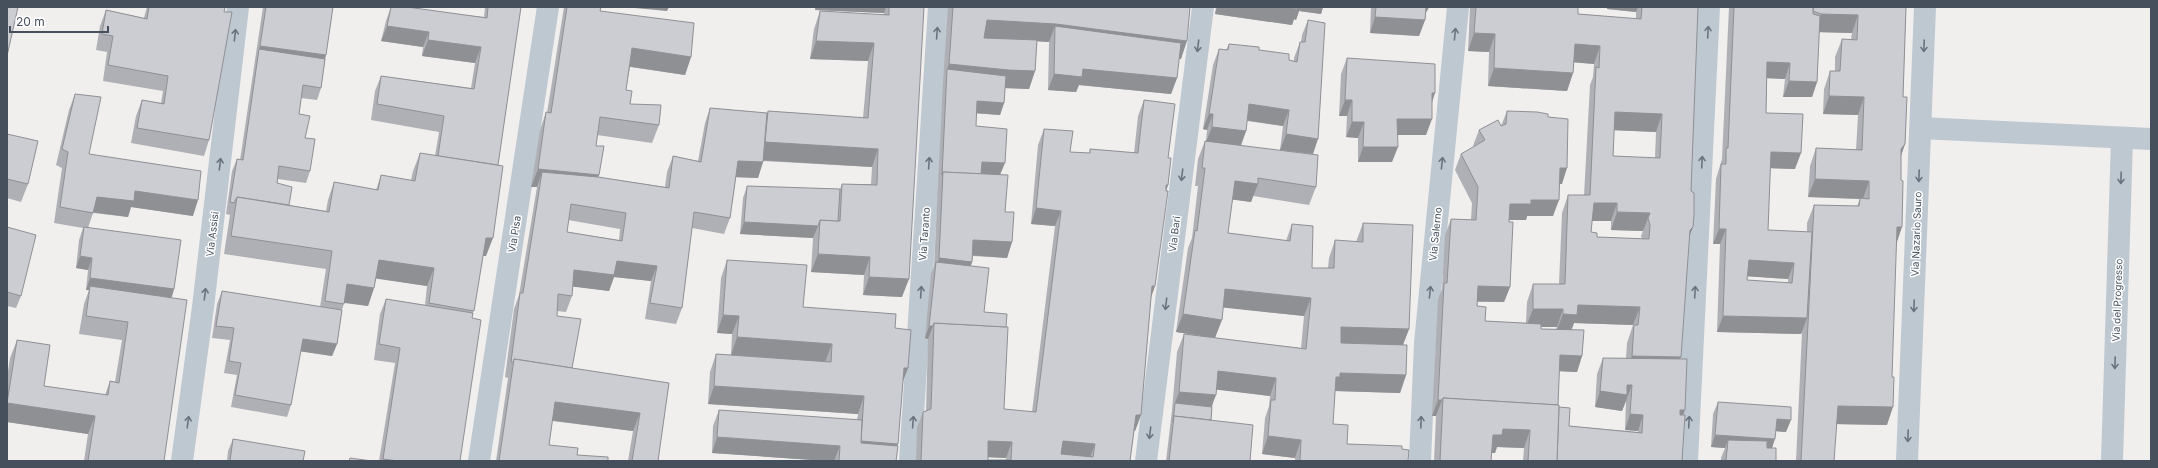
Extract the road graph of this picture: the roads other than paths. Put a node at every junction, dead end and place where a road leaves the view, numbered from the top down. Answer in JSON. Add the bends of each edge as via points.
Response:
{"nodes":[{"id":1,"x":238,"y":7,"type":"edge"},
{"id":2,"x":548,"y":7,"type":"edge"},
{"id":3,"x":939,"y":7,"type":"edge"},
{"id":4,"x":1203,"y":7,"type":"edge"},
{"id":5,"x":1458,"y":7,"type":"edge"},
{"id":6,"x":1709,"y":7,"type":"edge"},
{"id":7,"x":1925,"y":7,"type":"edge"},
{"id":8,"x":1920,"y":128,"type":"junction"},
{"id":9,"x":2122,"y":139,"type":"junction"},
{"id":10,"x":2151,"y":139,"type":"edge"},
{"id":11,"x":182,"y":461,"type":"edge"},
{"id":12,"x":480,"y":461,"type":"edge"},
{"id":13,"x":910,"y":461,"type":"edge"},
{"id":14,"x":1146,"y":461,"type":"edge"},
{"id":15,"x":1420,"y":461,"type":"edge"},
{"id":16,"x":1687,"y":461,"type":"edge"},
{"id":17,"x":1908,"y":461,"type":"edge"},
{"id":18,"x":2112,"y":461,"type":"edge"}],
"edges":[{"from":11,"to":1,"type":"street","name":"Via Assisi","one_way":true,"via":[[204,299]]},
{"from":2,"to":12,"type":"street","name":"Via Pisa"},
{"from":13,"to":3,"type":"street","name":"Via Taranto","one_way":true},
{"from":4,"to":14,"type":"street","name":"Via Bari","one_way":true},
{"from":15,"to":5,"type":"street","name":"Via Salerno","one_way":true,"via":[[1425,343]]},
{"from":16,"to":6,"type":"street","one_way":true},
{"from":7,"to":8,"type":"street","name":"Via Nazario Sauro","one_way":true},
{"from":8,"to":9,"type":"street"},
{"from":8,"to":17,"type":"street","name":"Via Nazario Sauro","one_way":true},
{"from":9,"to":10,"type":"street"},
{"from":9,"to":18,"type":"street","name":"Via del Progresso","one_way":true}]}
